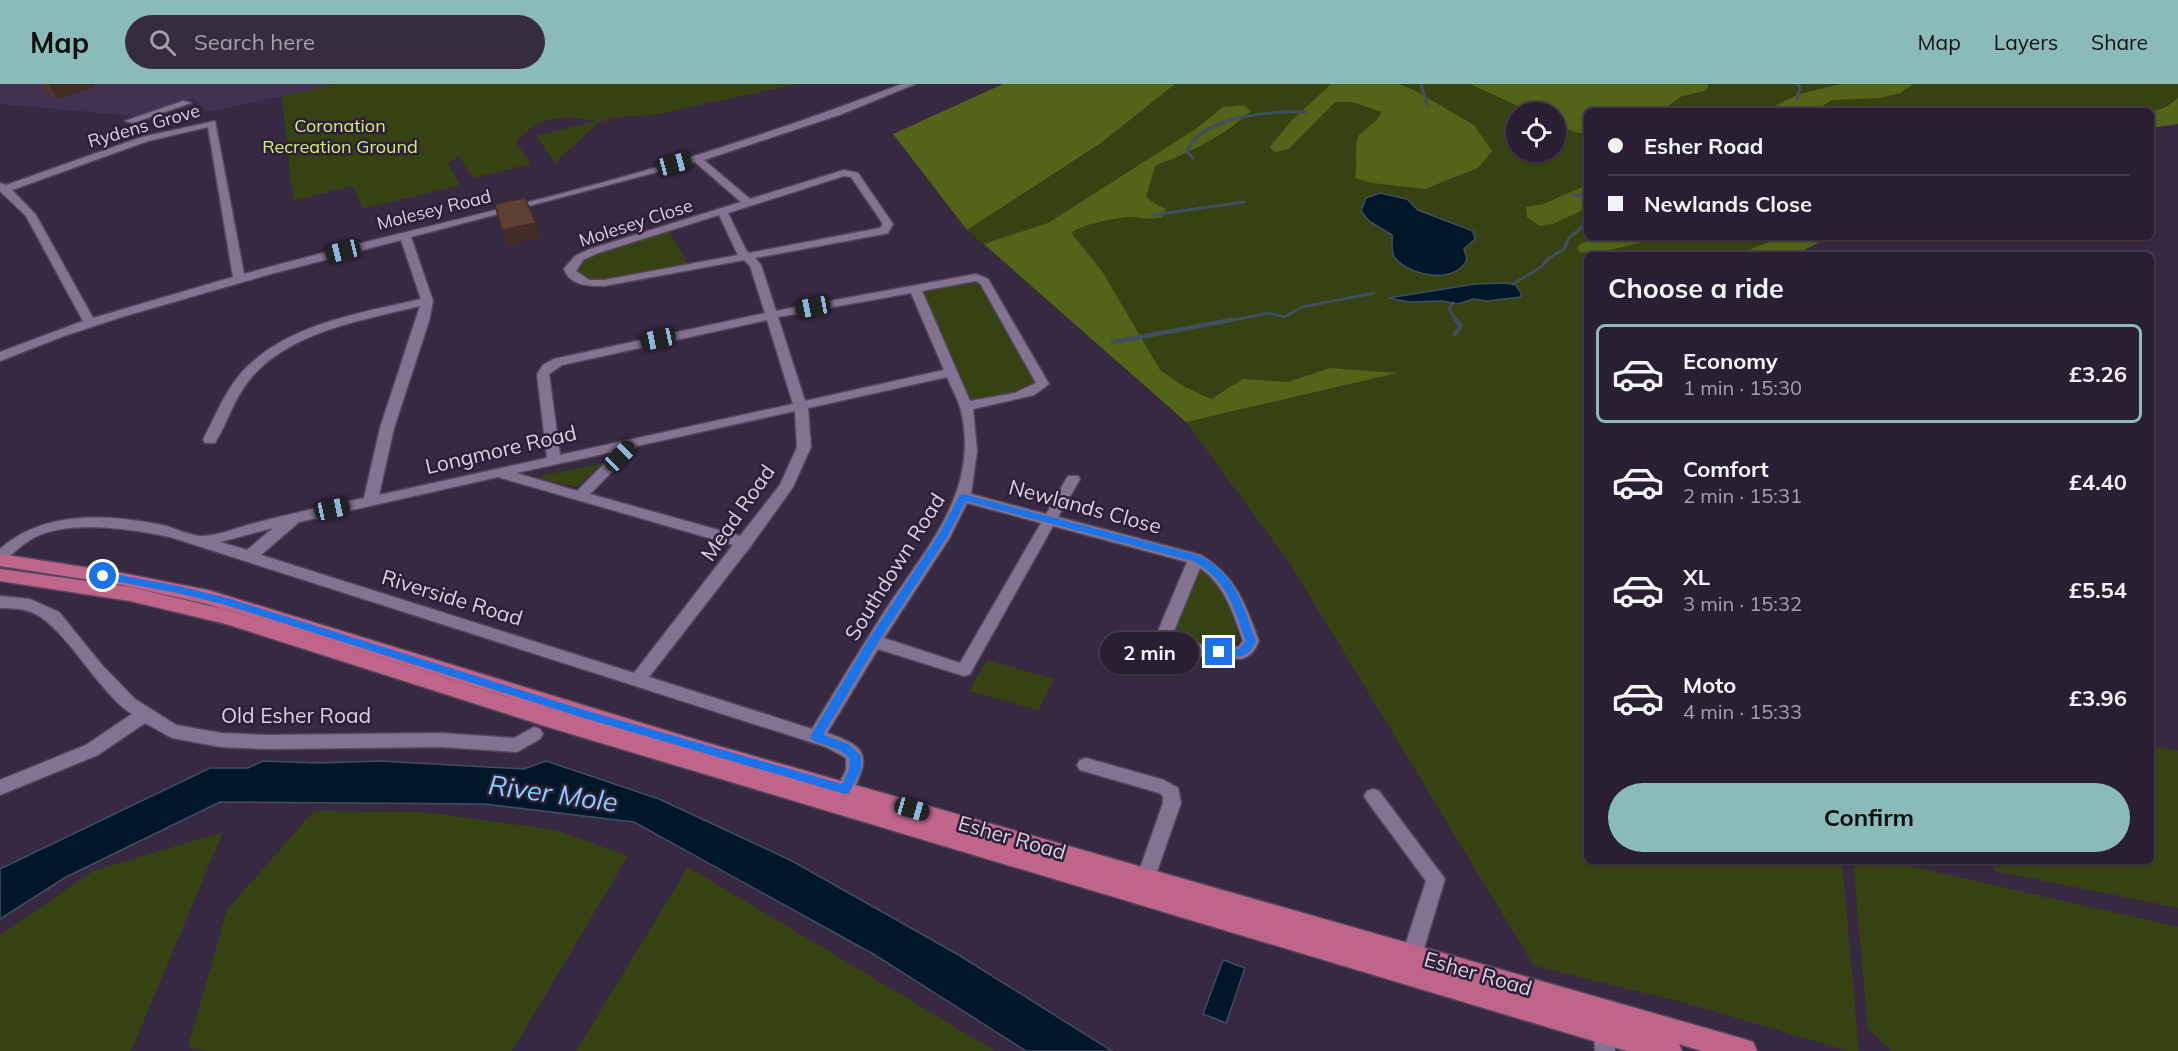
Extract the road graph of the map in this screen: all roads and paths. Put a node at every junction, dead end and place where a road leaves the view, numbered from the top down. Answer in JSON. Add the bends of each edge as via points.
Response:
{"nodes":[{"id":1,"x":910,"y":84,"type":"edge"},
{"id":2,"x":186,"y":103,"type":"dead end"},
{"id":3,"x":130,"y":121,"type":"dead end"},
{"id":4,"x":159,"y":124,"type":"junction"},
{"id":5,"x":696,"y":158,"type":"junction"},
{"id":6,"x":2,"y":188,"type":"edge"},
{"id":7,"x":750,"y":204,"type":"junction"},
{"id":8,"x":723,"y":213,"type":"junction"},
{"id":9,"x":405,"y":236,"type":"junction"},
{"id":10,"x":747,"y":257,"type":"junction"},
{"id":11,"x":239,"y":278,"type":"junction"},
{"id":12,"x":915,"y":288,"type":"junction"},
{"id":13,"x":427,"y":302,"type":"junction"},
{"id":14,"x":772,"y":315,"type":"junction"},
{"id":15,"x":89,"y":322,"type":"junction"},
{"id":16,"x":0,"y":357,"type":"edge"},
{"id":17,"x":950,"y":373,"type":"junction"},
{"id":18,"x":966,"y":406,"type":"junction"},
{"id":19,"x":801,"y":407,"type":"junction"},
{"id":20,"x":210,"y":440,"type":"dead end"},
{"id":21,"x":634,"y":442,"type":"junction"},
{"id":22,"x":554,"y":459,"type":"junction"},
{"id":23,"x":499,"y":473,"type":"junction"},
{"id":24,"x":1073,"y":479,"type":"dead end"},
{"id":25,"x":579,"y":497,"type":"junction"},
{"id":26,"x":963,"y":497,"type":"junction"},
{"id":27,"x":370,"y":501,"type":"junction"},
{"id":28,"x":294,"y":518,"type":"junction"},
{"id":29,"x":1050,"y":519,"type":"junction"},
{"id":30,"x":203,"y":541,"type":"junction"},
{"id":31,"x":745,"y":543,"type":"junction"},
{"id":32,"x":250,"y":556,"type":"junction"},
{"id":33,"x":0,"y":559,"type":"edge"},
{"id":34,"x":1196,"y":559,"type":"junction"},
{"id":35,"x":0,"y":575,"type":"edge"},
{"id":36,"x":0,"y":602,"type":"edge"},
{"id":37,"x":873,"y":641,"type":"junction"},
{"id":38,"x":638,"y":679,"type":"junction"},
{"id":39,"x":144,"y":715,"type":"junction"},
{"id":40,"x":534,"y":734,"type":"dead end"},
{"id":41,"x":816,"y":737,"type":"junction"},
{"id":42,"x":1086,"y":765,"type":"dead end"},
{"id":43,"x":0,"y":788,"type":"edge"},
{"id":44,"x":845,"y":790,"type":"junction"},
{"id":45,"x":1373,"y":796,"type":"dead end"},
{"id":46,"x":1146,"y":877,"type":"junction"},
{"id":47,"x":1413,"y":955,"type":"junction"},
{"id":48,"x":1604,"y":1041,"type":"edge"},
{"id":49,"x":1669,"y":1051,"type":"edge"},
{"id":50,"x":1744,"y":1051,"type":"edge"}],
"edges":[{"from":1,"to":5,"type":"street","name":"Molesey Road"},
{"from":2,"to":4,"type":"street"},
{"from":3,"to":4,"type":"street"},
{"from":4,"to":6,"type":"street","name":"Rydens Grove"},
{"from":4,"to":11,"type":"street","name":"Rydens Grove","via":[[212,123]]},
{"from":5,"to":7,"type":"street"},
{"from":5,"to":9,"type":"street","name":"Molesey Road"},
{"from":6,"to":15,"type":"street","via":[[31,215]]},
{"from":7,"to":8,"type":"street","name":"Molesey Close"},
{"from":7,"to":10,"type":"street","name":"Molesey Close","via":[[850,174],[870,196],[888,227],[876,234]]},
{"from":8,"to":10,"type":"street","name":"Molesey Close"},
{"from":8,"to":10,"type":"street","name":"Molesey Close","via":[[594,251],[574,262],[571,273],[586,283],[604,284]]},
{"from":9,"to":11,"type":"street","name":"Molesey Road"},
{"from":9,"to":13,"type":"street"},
{"from":10,"to":14,"type":"street","name":"Mead Road","via":[[755,265]]},
{"from":11,"to":15,"type":"street","name":"Molesey Road"},
{"from":12,"to":14,"type":"street"},
{"from":12,"to":17,"type":"street","name":"Southdown Road"},
{"from":12,"to":18,"type":"street","via":[[981,278],[1042,380],[1041,388],[1031,392]]},
{"from":13,"to":20,"type":"street","via":[[301,336],[275,351],[247,373]]},
{"from":13,"to":27,"type":"street","via":[[387,428]]},
{"from":14,"to":19,"type":"street","name":"Mead Road"},
{"from":14,"to":22,"type":"street","via":[[566,359],[547,368],[543,374]]},
{"from":15,"to":16,"type":"street","name":"Molesey Road"},
{"from":17,"to":18,"type":"street","name":"Southdown Road"},
{"from":17,"to":19,"type":"street","name":"Longmore Road"},
{"from":18,"to":26,"type":"street","name":"Southdown Road","via":[[970,448]]},
{"from":19,"to":21,"type":"street","name":"Longmore Road"},
{"from":19,"to":31,"type":"street","name":"Mead Road","via":[[804,447],[786,487]]},
{"from":21,"to":22,"type":"street","name":"Longmore Road"},
{"from":21,"to":25,"type":"street"},
{"from":22,"to":23,"type":"street","name":"Longmore Road"},
{"from":23,"to":25,"type":"street"},
{"from":23,"to":27,"type":"street","name":"Longmore Road"},
{"from":24,"to":29,"type":"street"},
{"from":25,"to":31,"type":"street"},
{"from":26,"to":29,"type":"street","name":"Newlands Close"},
{"from":26,"to":37,"type":"street","name":"Southdown Road","via":[[944,535]]},
{"from":27,"to":28,"type":"street","name":"Longmore Road"},
{"from":28,"to":30,"type":"street","name":"Longmore Road"},
{"from":28,"to":32,"type":"street"},
{"from":29,"to":34,"type":"street","name":"Newlands Close"},
{"from":29,"to":37,"type":"street","via":[[964,670]]},
{"from":30,"to":32,"type":"street","name":"Riverside Road"},
{"from":30,"to":33,"type":"street","name":"Riverside Road","via":[[141,526],[68,525],[33,532]]},
{"from":31,"to":38,"type":"street","name":"Mead Road"},
{"from":32,"to":38,"type":"street","name":"Riverside Road"},
{"from":33,"to":44,"type":"main road","name":"Esher Road","via":[[208,597]]},
{"from":34,"to":34,"type":"street","name":"Newlands Close","via":[[1163,638],[1166,646],[1241,653],[1251,641],[1233,593],[1216,569]]},
{"from":35,"to":48,"type":"main road","name":"Esher Road","via":[[130,594],[227,617]]},
{"from":36,"to":39,"type":"street","name":"Old Esher Road","via":[[30,605],[53,616],[118,693]]},
{"from":37,"to":41,"type":"street","name":"Southdown Road"},
{"from":38,"to":41,"type":"street","name":"Riverside Road"},
{"from":39,"to":40,"type":"street","name":"Old Esher Road","via":[[172,730],[243,742],[441,740],[517,745]]},
{"from":39,"to":43,"type":"street","via":[[92,750]]},
{"from":41,"to":44,"type":"street","name":"Riverside Road","via":[[844,747],[855,756],[855,770]]},
{"from":42,"to":46,"type":"street","via":[[1164,787],[1172,793]]},
{"from":44,"to":46,"type":"main road","name":"Esher Road"},
{"from":45,"to":47,"type":"street","via":[[1436,879]]},
{"from":46,"to":47,"type":"main road","name":"Esher Road"},
{"from":47,"to":50,"type":"main road","name":"Esher Road"},
{"from":48,"to":49,"type":"main road","name":"Esher Road"}]}
